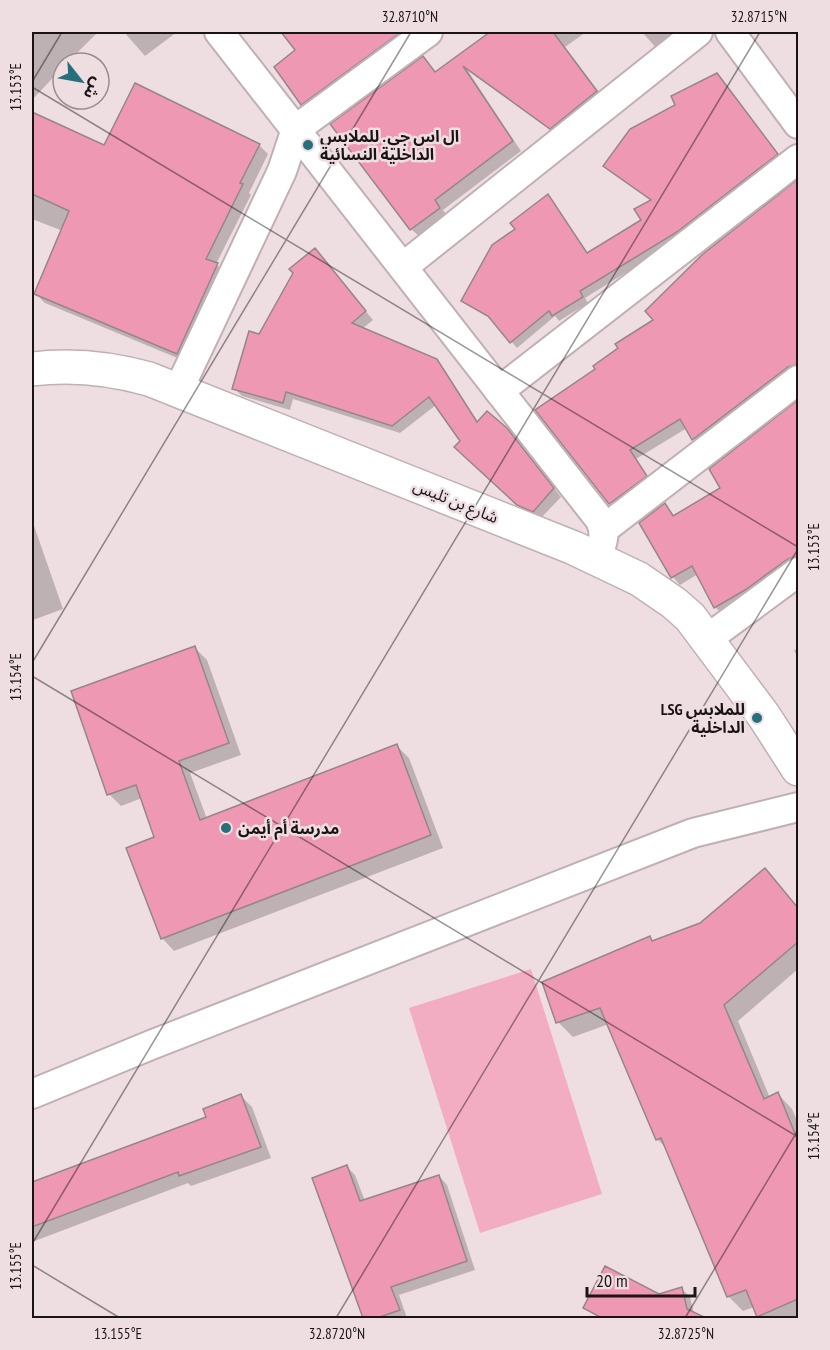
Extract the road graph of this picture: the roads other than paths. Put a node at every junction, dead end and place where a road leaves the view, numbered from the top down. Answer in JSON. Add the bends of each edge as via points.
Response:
{"nodes":[{"id":1,"x":219,"y":32,"type":"edge"},
{"id":2,"x":428,"y":32,"type":"edge"},
{"id":3,"x":698,"y":32,"type":"edge"},
{"id":4,"x":730,"y":32,"type":"edge"},
{"id":5,"x":798,"y":124,"type":"edge"},
{"id":6,"x":296,"y":129,"type":"junction"},
{"id":7,"x":798,"y":159,"type":"edge"},
{"id":8,"x":403,"y":267,"type":"junction"},
{"id":9,"x":32,"y":369,"type":"edge"},
{"id":10,"x":798,"y":380,"type":"edge"},
{"id":11,"x":178,"y":391,"type":"junction"},
{"id":12,"x":500,"y":391,"type":"junction"},
{"id":13,"x":601,"y":544,"type":"junction"},
{"id":14,"x":798,"y":572,"type":"edge"},
{"id":15,"x":707,"y":639,"type":"junction"},
{"id":16,"x":798,"y":769,"type":"edge"},
{"id":17,"x":798,"y":807,"type":"edge"},
{"id":18,"x":32,"y":1094,"type":"edge"}],
"edges":[{"from":1,"to":6,"type":"street"},
{"from":2,"to":6,"type":"street"},
{"from":3,"to":8,"type":"street"},
{"from":4,"to":5,"type":"street"},
{"from":6,"to":8,"type":"street"},
{"from":6,"to":11,"type":"street","via":[[282,171]]},
{"from":7,"to":12,"type":"street"},
{"from":8,"to":12,"type":"street"},
{"from":9,"to":11,"type":"street","name":"شارع بن تليس","via":[[80,366],[121,370]]},
{"from":10,"to":13,"type":"street"},
{"from":11,"to":13,"type":"street","name":"شارع بن تليس"},
{"from":12,"to":13,"type":"street"},
{"from":13,"to":15,"type":"street","name":"شارع بن تليس","via":[[690,617]]},
{"from":14,"to":15,"type":"street"},
{"from":15,"to":16,"type":"street","name":"شارع بن تليس"},
{"from":17,"to":18,"type":"street","via":[[693,833]]}]}
